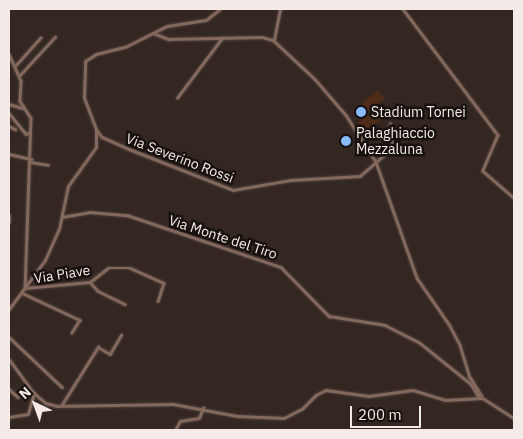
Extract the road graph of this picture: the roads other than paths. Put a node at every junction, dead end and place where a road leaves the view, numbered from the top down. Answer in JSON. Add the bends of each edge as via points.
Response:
{"nodes":[{"id":1,"x":220,"y":9,"type":"edge"},
{"id":2,"x":280,"y":9,"type":"edge"},
{"id":3,"x":402,"y":9,"type":"edge"},
{"id":4,"x":153,"y":33,"type":"junction"},
{"id":5,"x":55,"y":37,"type":"dead end"},
{"id":6,"x":40,"y":38,"type":"dead end"},
{"id":7,"x":222,"y":38,"type":"junction"},
{"id":8,"x":274,"y":40,"type":"junction"},
{"id":9,"x":9,"y":54,"type":"edge"},
{"id":10,"x":15,"y":66,"type":"junction"},
{"id":11,"x":19,"y":76,"type":"junction"},
{"id":12,"x":177,"y":98,"type":"dead end"},
{"id":13,"x":9,"y":104,"type":"edge"},
{"id":14,"x":24,"y":108,"type":"junction"},
{"id":15,"x":9,"y":113,"type":"edge"},
{"id":16,"x":390,"y":124,"type":"dead end"},
{"id":17,"x":9,"y":126,"type":"edge"},
{"id":18,"x":15,"y":129,"type":"dead end"},
{"id":19,"x":96,"y":129,"type":"junction"},
{"id":20,"x":30,"y":132,"type":"junction"},
{"id":21,"x":9,"y":154,"type":"edge"},
{"id":22,"x":31,"y":160,"type":"junction"},
{"id":23,"x":376,"y":162,"type":"junction"},
{"id":24,"x":48,"y":165,"type":"dead end"},
{"id":25,"x":514,"y":198,"type":"edge"},
{"id":26,"x":9,"y":216,"type":"edge"},
{"id":27,"x":62,"y":217,"type":"junction"},
{"id":28,"x":9,"y":222,"type":"edge"},
{"id":29,"x":90,"y":282,"type":"junction"},
{"id":30,"x":25,"y":288,"type":"junction"},
{"id":31,"x":22,"y":293,"type":"junction"},
{"id":32,"x":158,"y":301,"type":"dead end"},
{"id":33,"x":125,"y":304,"type":"dead end"},
{"id":34,"x":9,"y":309,"type":"edge"},
{"id":35,"x":72,"y":333,"type":"dead end"},
{"id":36,"x":122,"y":335,"type":"dead end"},
{"id":37,"x":9,"y":337,"type":"edge"},
{"id":38,"x":9,"y":359,"type":"edge"},
{"id":39,"x":62,"y":387,"type":"dead end"},
{"id":40,"x":9,"y":388,"type":"edge"},
{"id":41,"x":34,"y":393,"type":"junction"},
{"id":42,"x":18,"y":397,"type":"dead end"},
{"id":43,"x":482,"y":398,"type":"junction"},
{"id":44,"x":61,"y":406,"type":"junction"},
{"id":45,"x":203,"y":408,"type":"junction"},
{"id":46,"x":9,"y":417,"type":"edge"},
{"id":47,"x":514,"y":418,"type":"edge"},
{"id":48,"x":175,"y":430,"type":"edge"}],
"edges":[{"from":1,"to":4,"type":"street","via":[[204,21],[170,26]]},
{"from":2,"to":8,"type":"street"},
{"from":3,"to":25,"type":"street","via":[[498,136],[483,171]]},
{"from":4,"to":7,"type":"street","via":[[162,38]]},
{"from":4,"to":19,"type":"street","via":[[117,50],[93,55],[84,62],[85,99]]},
{"from":5,"to":11,"type":"street"},
{"from":6,"to":10,"type":"street"},
{"from":7,"to":8,"type":"street","via":[[262,37]]},
{"from":7,"to":12,"type":"street"},
{"from":8,"to":23,"type":"street","via":[[315,79],[346,115]]},
{"from":9,"to":10,"type":"street"},
{"from":10,"to":11,"type":"street"},
{"from":11,"to":14,"type":"street","via":[[19,96]]},
{"from":13,"to":14,"type":"street"},
{"from":14,"to":20,"type":"street","via":[[31,118]]},
{"from":15,"to":20,"type":"street","via":[[26,134]]},
{"from":16,"to":23,"type":"street","name":"Via Severino Rossi","via":[[392,148]]},
{"from":17,"to":18,"type":"street"},
{"from":19,"to":23,"type":"street","name":"Via Severino Rossi","via":[[102,137],[129,149],[234,190],[283,180],[359,176]]},
{"from":19,"to":27,"type":"street","via":[[95,150],[69,184]]},
{"from":20,"to":22,"type":"street"},
{"from":21,"to":22,"type":"street"},
{"from":22,"to":24,"type":"street"},
{"from":22,"to":30,"type":"street"},
{"from":23,"to":43,"type":"street","via":[[417,278],[449,324]]},
{"from":26,"to":28,"type":"street"},
{"from":27,"to":30,"type":"street","via":[[45,260]]},
{"from":27,"to":43,"type":"street","name":"Via Monte del Tiro","via":[[89,212],[124,214],[281,267],[328,316],[390,327],[426,346],[471,384]]},
{"from":29,"to":30,"type":"street","name":"Via Piave"},
{"from":29,"to":32,"type":"street","name":"Via Piave","via":[[108,268],[130,268],[164,284]]},
{"from":29,"to":33,"type":"street","via":[[98,291]]},
{"from":30,"to":31,"type":"street"},
{"from":31,"to":34,"type":"street"},
{"from":31,"to":35,"type":"street","via":[[80,320]]},
{"from":36,"to":44,"type":"street","via":[[110,354],[98,347]]},
{"from":37,"to":39,"type":"street"},
{"from":38,"to":41,"type":"street"},
{"from":40,"to":42,"type":"street"},
{"from":41,"to":44,"type":"street","via":[[46,403]]},
{"from":41,"to":46,"type":"street","via":[[28,414]]},
{"from":43,"to":45,"type":"street","via":[[445,400],[414,390],[369,396],[327,390],[286,418],[237,416]]},
{"from":43,"to":47,"type":"street","name":"Via Monte del Tiro"},
{"from":44,"to":45,"type":"street","via":[[164,404]]},
{"from":45,"to":48,"type":"street","via":[[199,418],[179,422]]}]}
